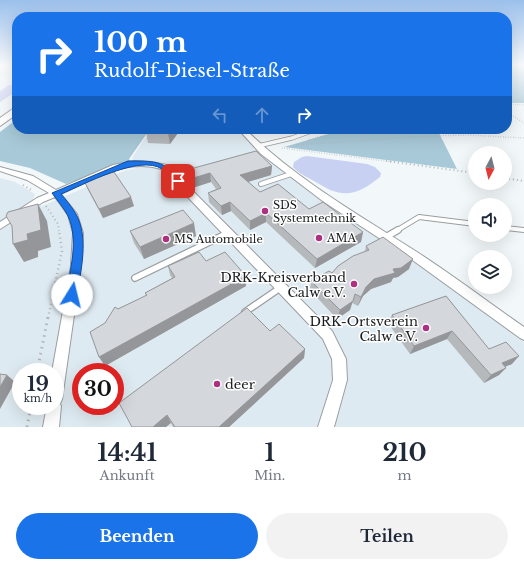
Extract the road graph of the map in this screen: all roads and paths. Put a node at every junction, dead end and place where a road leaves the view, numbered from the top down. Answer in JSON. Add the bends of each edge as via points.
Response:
{"nodes":[{"id":1,"x":512,"y":97,"type":"edge"},
{"id":2,"x":524,"y":102,"type":"edge"},
{"id":3,"x":512,"y":104,"type":"edge"},
{"id":4,"x":524,"y":105,"type":"edge"},
{"id":5,"x":12,"y":113,"type":"edge"},
{"id":6,"x":512,"y":115,"type":"edge"},
{"id":7,"x":0,"y":122,"type":"edge"},
{"id":8,"x":524,"y":123,"type":"edge"},
{"id":9,"x":146,"y":134,"type":"edge"},
{"id":10,"x":246,"y":134,"type":"edge"},
{"id":11,"x":302,"y":134,"type":"edge"},
{"id":12,"x":524,"y":138,"type":"edge"},
{"id":13,"x":267,"y":145,"type":"junction"},
{"id":14,"x":290,"y":145,"type":"dead end"},
{"id":15,"x":258,"y":146,"type":"junction"},
{"id":16,"x":128,"y":163,"type":"junction"},
{"id":17,"x":2,"y":170,"type":"edge"},
{"id":18,"x":468,"y":172,"type":"edge"},
{"id":19,"x":291,"y":174,"type":"junction"},
{"id":20,"x":512,"y":179,"type":"edge"},
{"id":21,"x":524,"y":181,"type":"edge"},
{"id":22,"x":20,"y":183,"type":"dead end"},
{"id":23,"x":261,"y":184,"type":"dead end"},
{"id":24,"x":56,"y":193,"type":"junction"},
{"id":25,"x":40,"y":200,"type":"junction"},
{"id":26,"x":468,"y":223,"type":"edge"},
{"id":27,"x":0,"y":226,"type":"edge"},
{"id":28,"x":512,"y":229,"type":"edge"},
{"id":29,"x":524,"y":230,"type":"edge"},
{"id":30,"x":228,"y":233,"type":"junction"},
{"id":31,"x":386,"y":237,"type":"junction"},
{"id":32,"x":134,"y":278,"type":"dead end"},
{"id":33,"x":281,"y":287,"type":"junction"},
{"id":34,"x":242,"y":314,"type":"edge"},
{"id":35,"x":524,"y":334,"type":"edge"},
{"id":36,"x":39,"y":363,"type":"edge"},
{"id":37,"x":61,"y":363,"type":"edge"},
{"id":38,"x":29,"y":415,"type":"edge"},
{"id":39,"x":53,"y":415,"type":"edge"},
{"id":40,"x":27,"y":427,"type":"edge"},
{"id":41,"x":51,"y":427,"type":"edge"},
{"id":42,"x":326,"y":427,"type":"edge"}],
"edges":[{"from":1,"to":2,"type":"path"},
{"from":3,"to":4,"type":"path"},
{"from":5,"to":7,"type":"main road"},
{"from":6,"to":8,"type":"path"},
{"from":9,"to":16,"type":"path","via":[[127,159]]},
{"from":10,"to":15,"type":"street"},
{"from":11,"to":13,"type":"lane"},
{"from":12,"to":14,"type":"path","via":[[425,136]]},
{"from":13,"to":15,"type":"lane"},
{"from":13,"to":18,"type":"path"},
{"from":15,"to":19,"type":"street"},
{"from":16,"to":24,"type":"street"},
{"from":16,"to":30,"type":"street","via":[[145,162],[164,167]]},
{"from":17,"to":24,"type":"street","via":[[30,178]]},
{"from":19,"to":23,"type":"lane"},
{"from":19,"to":31,"type":"street"},
{"from":20,"to":21,"type":"path"},
{"from":22,"to":25,"type":"path","via":[[37,193],[36,197]]},
{"from":24,"to":25,"type":"street"},
{"from":24,"to":37,"type":"street","via":[[72,214],[78,233],[76,266]]},
{"from":25,"to":27,"type":"street"},
{"from":25,"to":36,"type":"path","via":[[48,207],[58,224],[62,251]]},
{"from":26,"to":31,"type":"lane","via":[[419,217]]},
{"from":28,"to":29,"type":"lane"},
{"from":30,"to":32,"type":"lane"},
{"from":30,"to":33,"type":"street"},
{"from":31,"to":35,"type":"street"},
{"from":33,"to":34,"type":"lane"},
{"from":33,"to":42,"type":"street","via":[[328,335],[338,359],[340,380]]},
{"from":38,"to":40,"type":"path"},
{"from":39,"to":41,"type":"street"}]}
